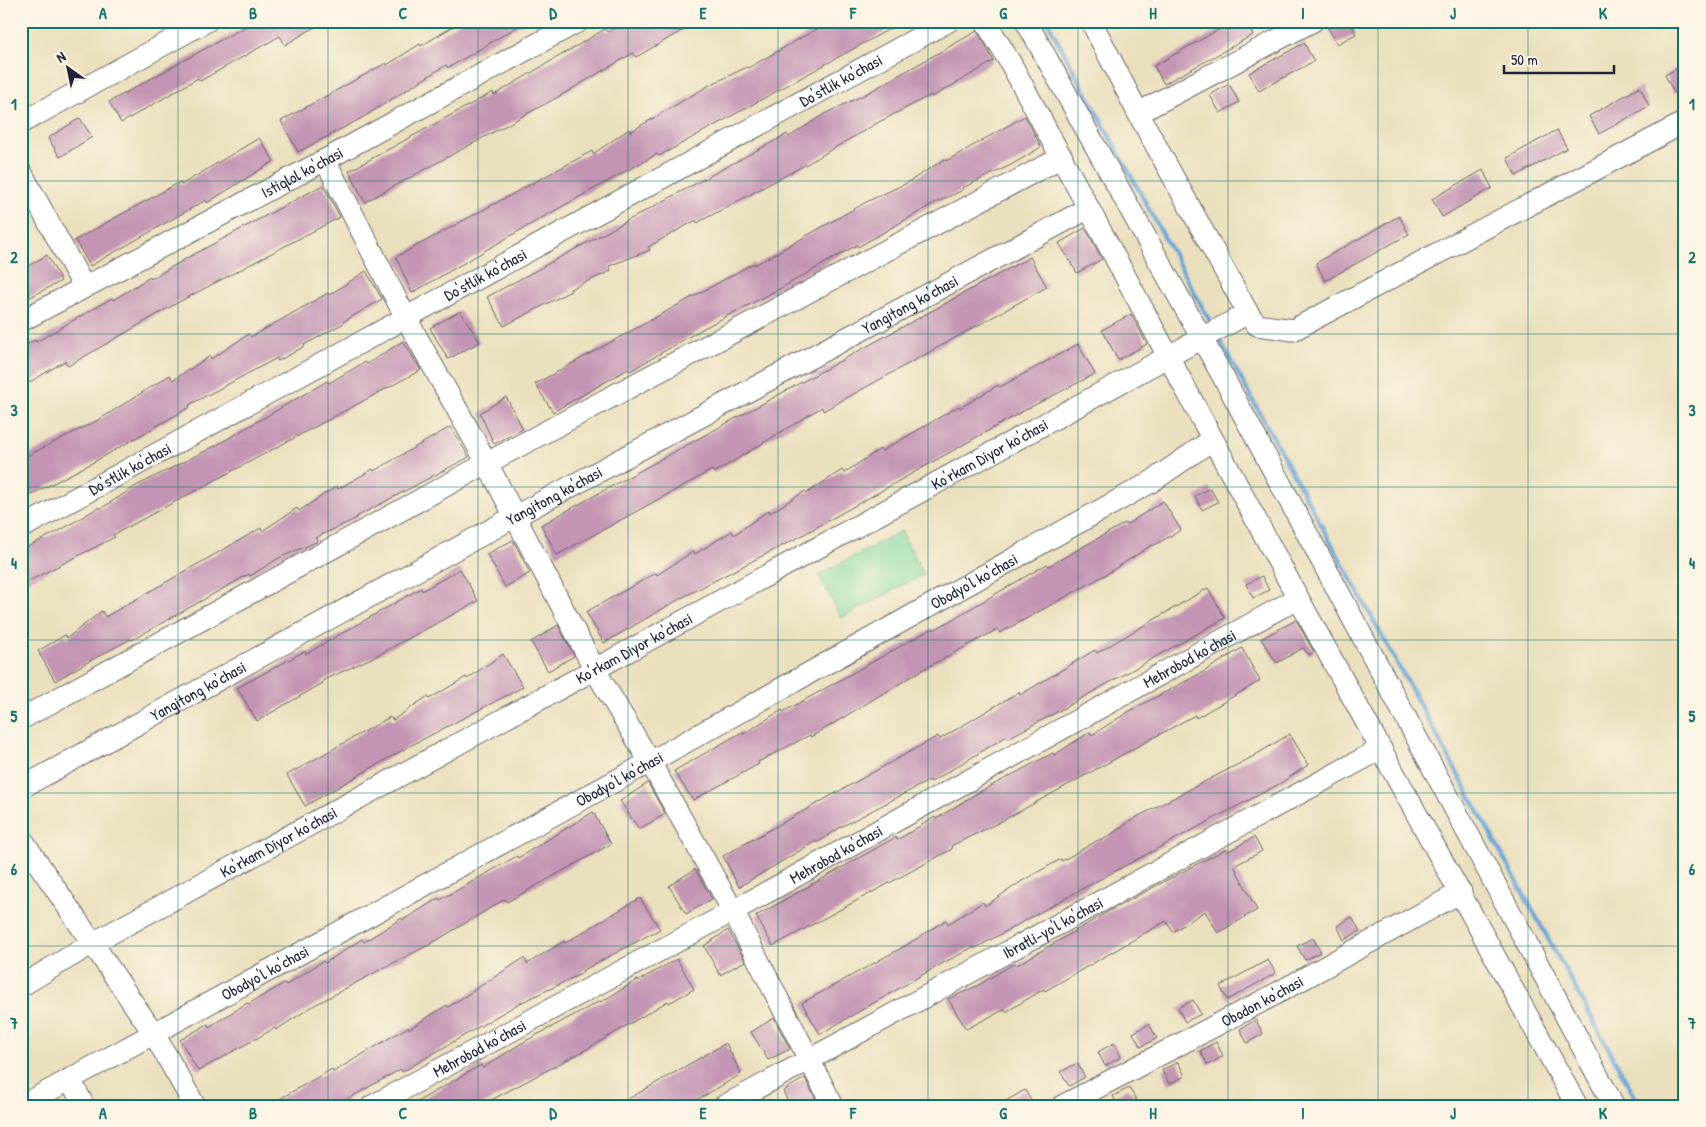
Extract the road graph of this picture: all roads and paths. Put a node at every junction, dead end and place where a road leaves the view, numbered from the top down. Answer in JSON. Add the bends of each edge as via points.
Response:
{"nodes":[{"id":1,"x":207,"y":21,"type":"edge"},
{"id":2,"x":579,"y":21,"type":"edge"},
{"id":3,"x":950,"y":21,"type":"edge"},
{"id":4,"x":985,"y":21,"type":"edge"},
{"id":5,"x":1026,"y":21,"type":"edge"},
{"id":6,"x":1091,"y":21,"type":"edge"},
{"id":7,"x":1313,"y":21,"type":"edge"},
{"id":8,"x":1138,"y":113,"type":"junction"},
{"id":9,"x":1685,"y":122,"type":"edge"},
{"id":10,"x":21,"y":123,"type":"edge"},
{"id":11,"x":1062,"y":157,"type":"junction"},
{"id":12,"x":325,"y":160,"type":"junction"},
{"id":13,"x":21,"y":172,"type":"edge"},
{"id":14,"x":1087,"y":209,"type":"junction"},
{"id":15,"x":84,"y":287,"type":"junction"},
{"id":16,"x":1248,"y":313,"type":"junction"},
{"id":17,"x":406,"y":318,"type":"junction"},
{"id":18,"x":21,"y":321,"type":"edge"},
{"id":19,"x":1202,"y":338,"type":"junction"},
{"id":20,"x":1168,"y":357,"type":"junction"},
{"id":21,"x":1212,"y":440,"type":"junction"},
{"id":22,"x":487,"y":464,"type":"junction"},
{"id":23,"x":514,"y":518,"type":"junction"},
{"id":24,"x":21,"y":528,"type":"edge"},
{"id":25,"x":1298,"y":598,"type":"junction"},
{"id":26,"x":594,"y":670,"type":"junction"},
{"id":27,"x":21,"y":719,"type":"edge"},
{"id":28,"x":1381,"y":749,"type":"junction"},
{"id":29,"x":650,"y":762,"type":"junction"},
{"id":30,"x":21,"y":788,"type":"edge"},
{"id":31,"x":21,"y":838,"type":"edge"},
{"id":32,"x":1461,"y":892,"type":"junction"},
{"id":33,"x":733,"y":911,"type":"junction"},
{"id":34,"x":93,"y":943,"type":"junction"},
{"id":35,"x":21,"y":986,"type":"edge"},
{"id":36,"x":154,"y":1034,"type":"junction"},
{"id":37,"x":809,"y":1059,"type":"junction"},
{"id":38,"x":70,"y":1079,"type":"junction"},
{"id":39,"x":21,"y":1106,"type":"edge"},
{"id":40,"x":84,"y":1106,"type":"edge"},
{"id":41,"x":195,"y":1106,"type":"edge"},
{"id":42,"x":372,"y":1106,"type":"edge"},
{"id":43,"x":724,"y":1106,"type":"edge"},
{"id":44,"x":834,"y":1106,"type":"edge"},
{"id":45,"x":1062,"y":1106,"type":"edge"},
{"id":46,"x":1577,"y":1106,"type":"edge"},
{"id":47,"x":1614,"y":1106,"type":"edge"}],
"edges":[{"from":1,"to":10,"type":"street"},
{"from":2,"to":12,"type":"street","name":"Istiqlol ko'chasi"},
{"from":3,"to":17,"type":"street","name":"Do'stlik ko'chasi"},
{"from":4,"to":11,"type":"street"},
{"from":5,"to":19,"type":"street"},
{"from":6,"to":8,"type":"street"},
{"from":7,"to":8,"type":"street"},
{"from":8,"to":16,"type":"street"},
{"from":9,"to":16,"type":"street","via":[[1293,330],[1257,325]]},
{"from":11,"to":14,"type":"street"},
{"from":11,"to":22,"type":"street"},
{"from":12,"to":15,"type":"street","name":"Istiqlol ko'chasi"},
{"from":12,"to":17,"type":"street"},
{"from":13,"to":15,"type":"street"},
{"from":14,"to":20,"type":"street"},
{"from":14,"to":23,"type":"street","name":"Yangitong ko'chasi"},
{"from":15,"to":18,"type":"street","name":"Istiqlol ko'chasi"},
{"from":16,"to":19,"type":"street","name":"Ko'rkam Diyor ko'chasi"},
{"from":17,"to":22,"type":"street"},
{"from":17,"to":24,"type":"street","name":"Do'stlik ko'chasi"},
{"from":19,"to":20,"type":"street","name":"Ko'rkam Diyor ko'chasi"},
{"from":19,"to":47,"type":"street"},
{"from":20,"to":21,"type":"street"},
{"from":20,"to":26,"type":"street","name":"Ko'rkam Diyor ko'chasi"},
{"from":21,"to":25,"type":"street"},
{"from":21,"to":29,"type":"street","name":"Obodyo'l ko'chasi","via":[[1152,482]]},
{"from":22,"to":23,"type":"street"},
{"from":22,"to":27,"type":"street"},
{"from":23,"to":26,"type":"street"},
{"from":23,"to":30,"type":"street","name":"Yangitong ko'chasi"},
{"from":25,"to":28,"type":"street"},
{"from":25,"to":33,"type":"street","name":"Mehrobod ko'chasi"},
{"from":26,"to":29,"type":"street"},
{"from":26,"to":34,"type":"street","name":"Ko'rkam Diyor ko'chasi"},
{"from":28,"to":32,"type":"street"},
{"from":28,"to":37,"type":"street","name":"Ibratli-yo'l ko'chasi"},
{"from":29,"to":33,"type":"street"},
{"from":29,"to":36,"type":"street","name":"Obodyo'l ko'chasi"},
{"from":31,"to":34,"type":"street"},
{"from":32,"to":45,"type":"street","name":"Obodon ko'chasi"},
{"from":32,"to":46,"type":"street"},
{"from":33,"to":37,"type":"street"},
{"from":33,"to":42,"type":"street","name":"Mehrobod ko'chasi"},
{"from":34,"to":35,"type":"street","name":"Ko'rkam Diyor ko'chasi"},
{"from":34,"to":36,"type":"street"},
{"from":36,"to":38,"type":"street","name":"Obodyo'l ko'chasi"},
{"from":36,"to":41,"type":"street"},
{"from":37,"to":43,"type":"street","name":"Ibratli-yo'l ko'chasi"},
{"from":37,"to":44,"type":"street"},
{"from":38,"to":39,"type":"street","name":"Obodyo'l ko'chasi"},
{"from":38,"to":40,"type":"street"}]}
